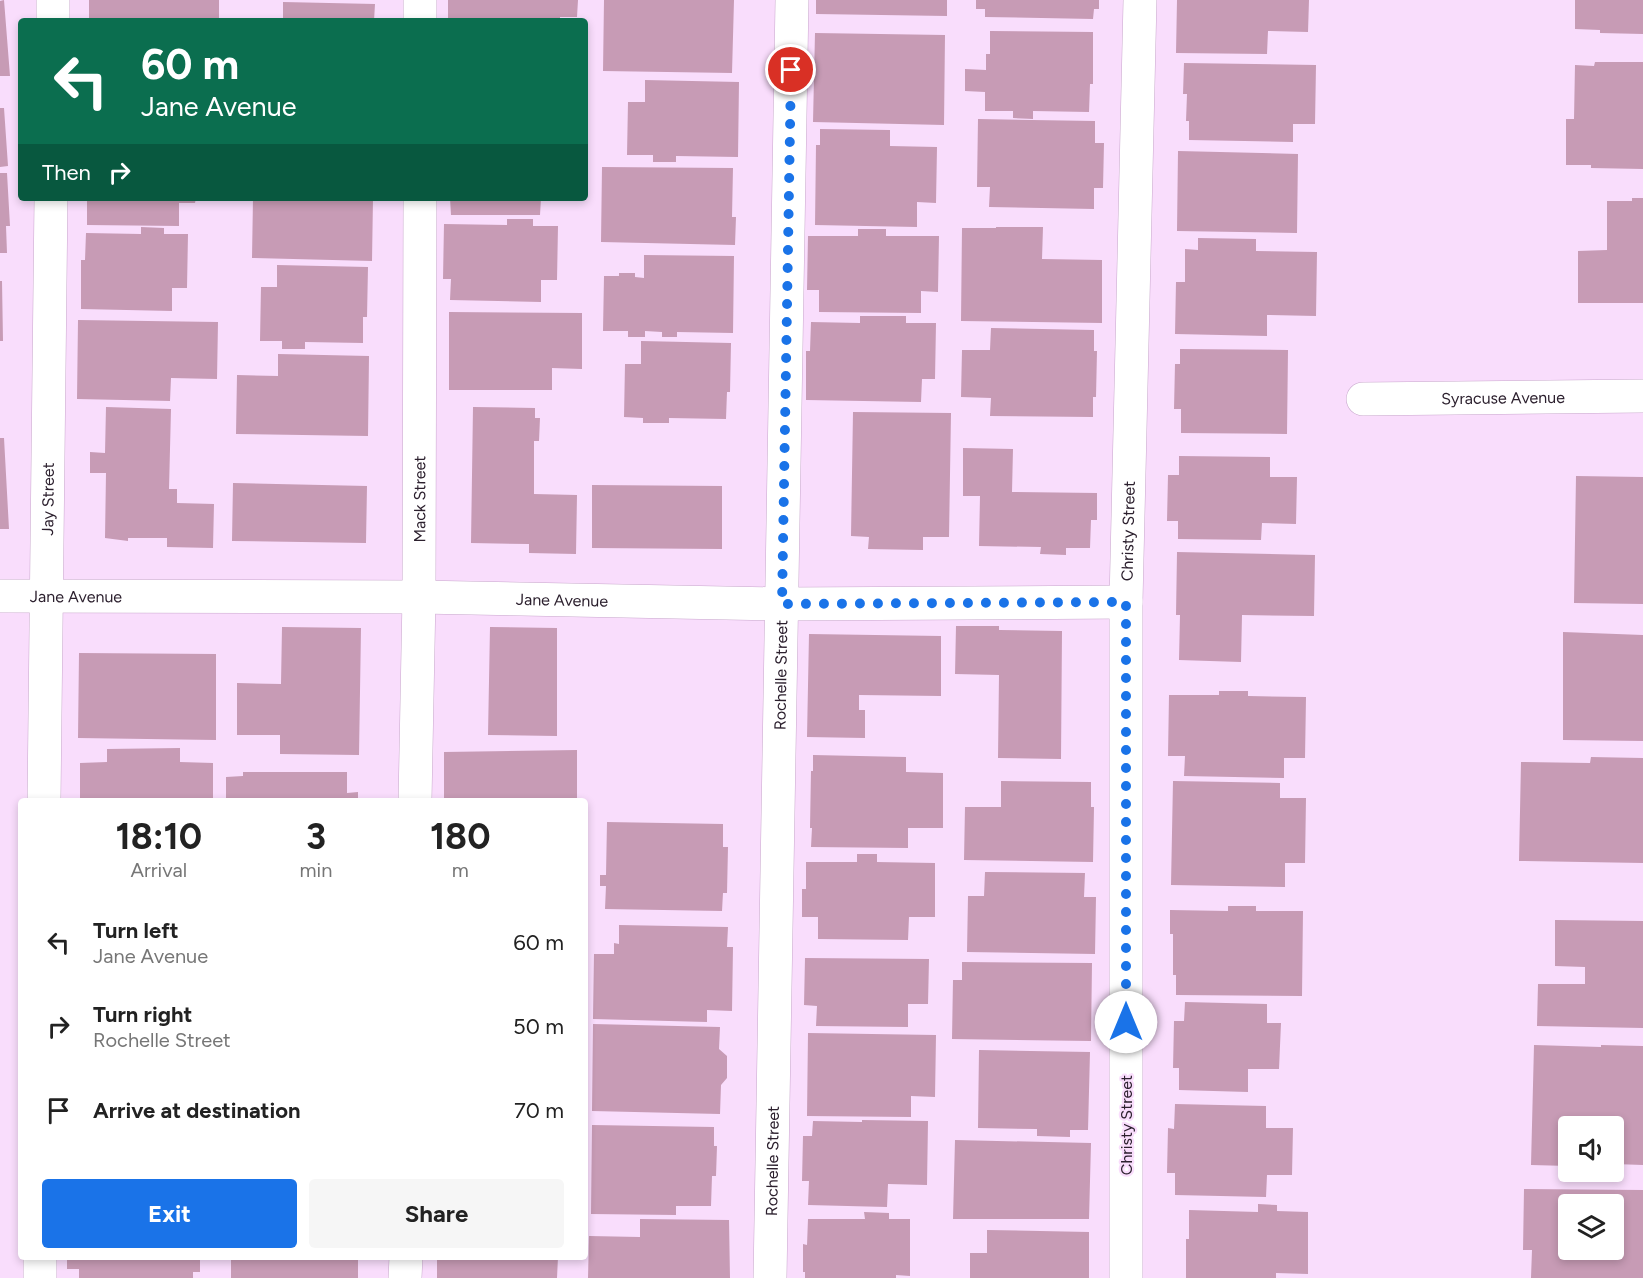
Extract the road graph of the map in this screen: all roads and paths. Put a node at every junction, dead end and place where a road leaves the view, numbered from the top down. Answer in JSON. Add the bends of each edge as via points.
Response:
{"nodes":[{"id":1,"x":53,"y":0,"type":"edge"},
{"id":2,"x":420,"y":0,"type":"edge"},
{"id":3,"x":792,"y":0,"type":"edge"},
{"id":4,"x":1140,"y":0,"type":"edge"},
{"id":5,"x":53,"y":18,"type":"edge"},
{"id":6,"x":420,"y":18,"type":"edge"},
{"id":7,"x":51,"y":201,"type":"edge"},
{"id":8,"x":420,"y":201,"type":"edge"},
{"id":9,"x":1643,"y":396,"type":"edge"},
{"id":10,"x":1363,"y":399,"type":"dead end"},
{"id":11,"x":0,"y":596,"type":"edge"},
{"id":12,"x":46,"y":596,"type":"junction"},
{"id":13,"x":419,"y":597,"type":"junction"},
{"id":14,"x":1126,"y":602,"type":"junction"},
{"id":15,"x":782,"y":604,"type":"junction"},
{"id":16,"x":44,"y":798,"type":"edge"},
{"id":17,"x":415,"y":798,"type":"edge"},
{"id":18,"x":40,"y":1260,"type":"edge"},
{"id":19,"x":406,"y":1260,"type":"edge"},
{"id":20,"x":40,"y":1278,"type":"edge"},
{"id":21,"x":405,"y":1278,"type":"edge"},
{"id":22,"x":770,"y":1278,"type":"edge"},
{"id":23,"x":1126,"y":1278,"type":"edge"}],
"edges":[{"from":1,"to":5,"type":"street"},
{"from":2,"to":6,"type":"street"},
{"from":3,"to":15,"type":"street","name":"Rochelle Street"},
{"from":4,"to":14,"type":"street","name":"Christy Street"},
{"from":7,"to":12,"type":"street","name":"Jay Street"},
{"from":8,"to":13,"type":"street","name":"Mack Street"},
{"from":9,"to":10,"type":"street","name":"Syracuse Avenue"},
{"from":11,"to":12,"type":"street","name":"Jane Avenue"},
{"from":12,"to":13,"type":"street","name":"Jane Avenue"},
{"from":12,"to":16,"type":"street","name":"Jay Street"},
{"from":13,"to":15,"type":"street","name":"Jane Avenue"},
{"from":13,"to":17,"type":"street","name":"Mack Street"},
{"from":14,"to":15,"type":"street","name":"Jane Avenue"},
{"from":14,"to":23,"type":"street","name":"Christy Street"},
{"from":15,"to":22,"type":"street","name":"Rochelle Street"},
{"from":18,"to":20,"type":"street"},
{"from":19,"to":21,"type":"street"}]}
